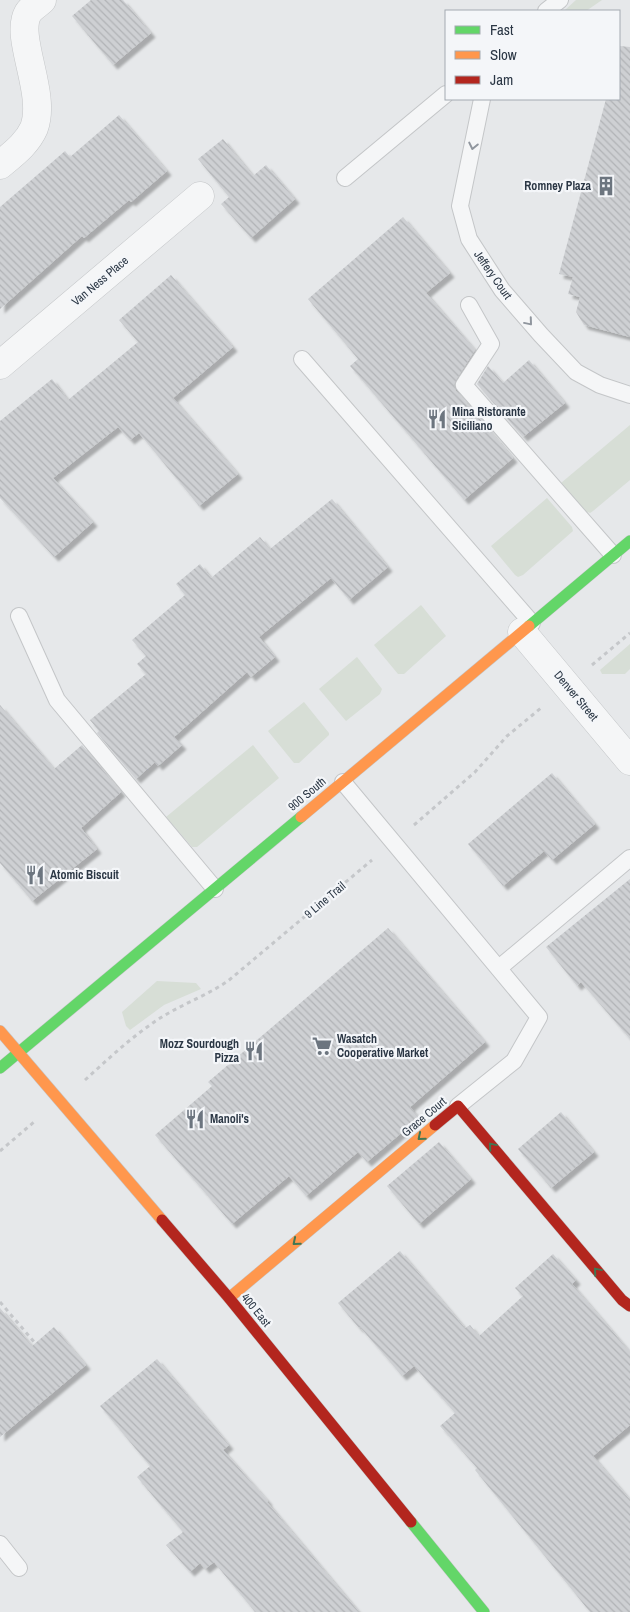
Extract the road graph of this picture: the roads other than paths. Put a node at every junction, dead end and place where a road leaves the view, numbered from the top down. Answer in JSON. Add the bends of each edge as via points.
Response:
{"nodes":[{"id":1,"x":42,"y":0,"type":"edge"},
{"id":2,"x":560,"y":0,"type":"edge"},
{"id":3,"x":547,"y":10,"type":"edge"},
{"id":4,"x":445,"y":95,"type":"edge"},
{"id":5,"x":482,"y":100,"type":"edge"},
{"id":6,"x":0,"y":165,"type":"edge"},
{"id":7,"x":345,"y":178,"type":"dead end"},
{"id":8,"x":200,"y":196,"type":"dead end"},
{"id":9,"x":470,"y":305,"type":"dead end"},
{"id":10,"x":302,"y":359,"type":"dead end"},
{"id":11,"x":0,"y":365,"type":"edge"},
{"id":12,"x":630,"y":394,"type":"edge"},
{"id":13,"x":630,"y":541,"type":"edge"},
{"id":14,"x":612,"y":555,"type":"junction"},
{"id":15,"x":19,"y":616,"type":"dead end"},
{"id":16,"x":527,"y":628,"type":"junction"},
{"id":17,"x":630,"y":761,"type":"edge"},
{"id":18,"x":343,"y":782,"type":"junction"},
{"id":19,"x":630,"y":858,"type":"edge"},
{"id":20,"x":215,"y":889,"type":"junction"},
{"id":21,"x":499,"y":968,"type":"junction"},
{"id":22,"x":0,"y":1031,"type":"edge"},
{"id":23,"x":18,"y":1053,"type":"junction"},
{"id":24,"x":0,"y":1068,"type":"edge"},
{"id":25,"x":458,"y":1106,"type":"junction"},
{"id":26,"x":229,"y":1298,"type":"junction"},
{"id":27,"x":630,"y":1306,"type":"edge"},
{"id":28,"x":0,"y":1544,"type":"edge"},
{"id":29,"x":19,"y":1568,"type":"dead end"},
{"id":30,"x":484,"y":1612,"type":"edge"}],
"edges":[{"from":1,"to":6,"type":"street","via":[[28,13],[24,26],[37,103],[34,128],[22,146]]},
{"from":2,"to":3,"type":"lane"},
{"from":4,"to":7,"type":"lane"},
{"from":5,"to":12,"type":"lane","name":"Jeffery Court","one_way":true,"via":[[460,206],[469,239],[502,290],[576,372],[600,386]]},
{"from":8,"to":11,"type":"street","name":"Van Ness Place"},
{"from":9,"to":14,"type":"lane","via":[[491,344],[464,385]]},
{"from":10,"to":16,"type":"lane"},
{"from":13,"to":14,"type":"street","name":"900 South"},
{"from":14,"to":16,"type":"street","name":"900 South"},
{"from":15,"to":20,"type":"lane","via":[[58,700]]},
{"from":16,"to":17,"type":"street","name":"Denver Street"},
{"from":16,"to":18,"type":"street","name":"900 South"},
{"from":18,"to":20,"type":"street","name":"900 South"},
{"from":18,"to":21,"type":"lane"},
{"from":19,"to":21,"type":"lane"},
{"from":20,"to":23,"type":"street","name":"900 South"},
{"from":21,"to":25,"type":"lane","via":[[540,1017],[514,1062]]},
{"from":22,"to":23,"type":"street","name":"400 East"},
{"from":23,"to":24,"type":"street","name":"900 South"},
{"from":23,"to":26,"type":"street","name":"400 East"},
{"from":25,"to":26,"type":"street","name":"Grace Court","one_way":true},
{"from":27,"to":25,"type":"street","name":"Grace Court","one_way":true},
{"from":26,"to":30,"type":"street","name":"400 East"},
{"from":28,"to":29,"type":"lane"}]}
